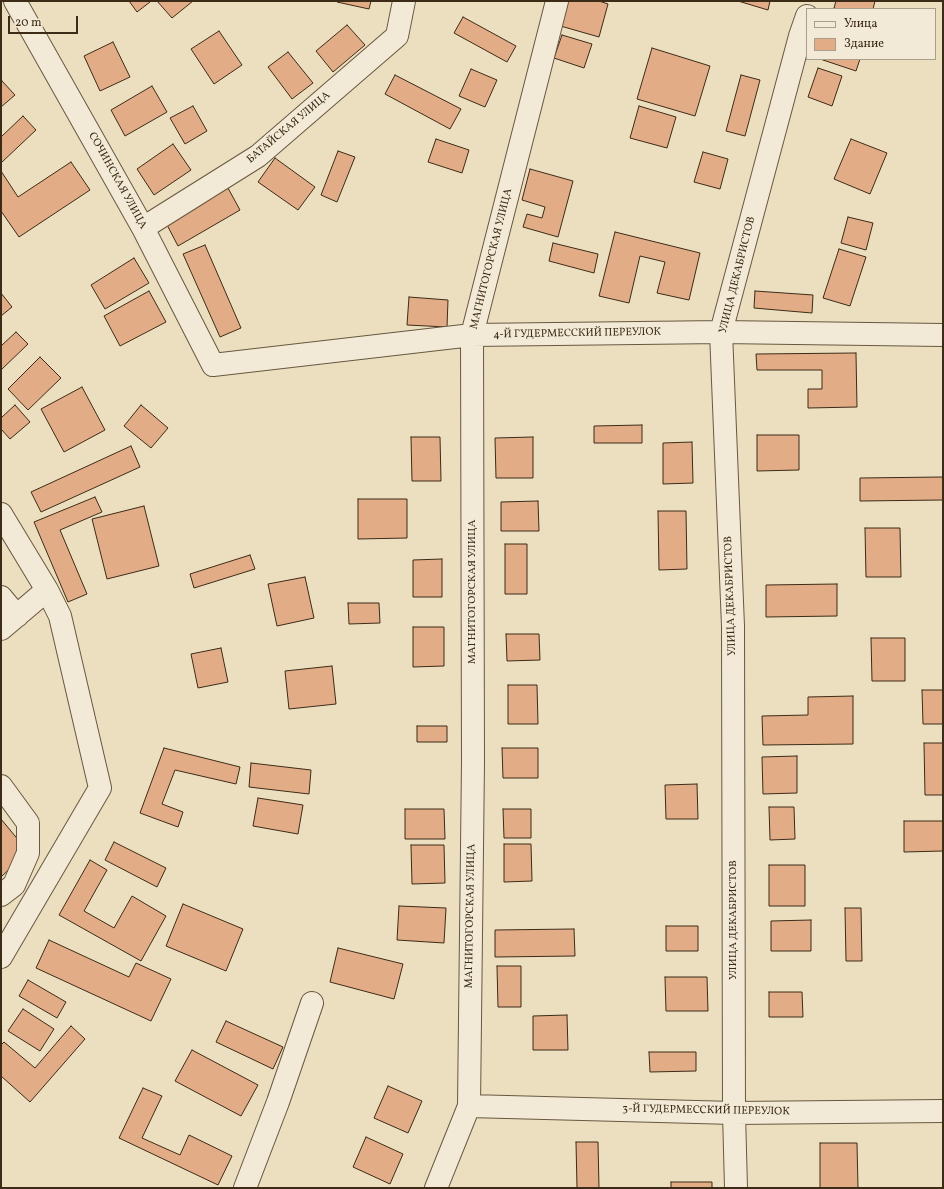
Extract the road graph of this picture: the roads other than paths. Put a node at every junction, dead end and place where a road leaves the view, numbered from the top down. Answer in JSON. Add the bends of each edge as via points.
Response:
{"nodes":[{"id":1,"x":14,"y":1,"type":"edge"},
{"id":2,"x":404,"y":1,"type":"edge"},
{"id":3,"x":557,"y":1,"type":"edge"},
{"id":4,"x":806,"y":19,"type":"edge"},
{"id":5,"x":143,"y":228,"type":"junction"},
{"id":6,"x":722,"y":332,"type":"junction"},
{"id":7,"x":472,"y":335,"type":"junction"},
{"id":8,"x":943,"y":335,"type":"edge"},
{"id":9,"x":213,"y":365,"type":"joint"},
{"id":10,"x":1,"y":514,"type":"edge"},
{"id":11,"x":47,"y":590,"type":"junction"},
{"id":12,"x":1,"y":596,"type":"edge"},
{"id":13,"x":9,"y":622,"type":"edge"},
{"id":14,"x":1,"y":786,"type":"edge"},
{"id":15,"x":1,"y":895,"type":"edge"},
{"id":16,"x":1,"y":957,"type":"edge"},
{"id":17,"x":312,"y":1003,"type":"dead end"},
{"id":18,"x":469,"y":1106,"type":"junction"},
{"id":19,"x":943,"y":1110,"type":"edge"},
{"id":20,"x":734,"y":1113,"type":"junction"},
{"id":21,"x":245,"y":1188,"type":"edge"},
{"id":22,"x":436,"y":1188,"type":"edge"},
{"id":23,"x":736,"y":1188,"type":"edge"}],
"edges":[{"from":1,"to":5,"type":"street","name":"СОЧИНСКАЯ УЛИЦА"},
{"from":2,"to":5,"type":"street","name":"БАТАЙСКАЯ УЛИЦА","via":[[396,36],[372,57],[258,156]]},
{"from":3,"to":7,"type":"street","name":"МАГНИТОГОРСКАЯ УЛИЦА"},
{"from":4,"to":6,"type":"street","name":"УЛИЦА ДЕКАБРИСТОВ"},
{"from":5,"to":9,"type":"street","name":"СОЧИНСКАЯ УЛИЦА"},
{"from":6,"to":7,"type":"street","name":"4-Й ГУДЕРМЕССКИЙ ПЕРЕУЛОК"},
{"from":6,"to":8,"type":"street","name":"4-Й ГУДЕРМЕССКИЙ ПЕРЕУЛОК"},
{"from":6,"to":20,"type":"street","name":"УЛИЦА ДЕКАБРИСТОВ","via":[[733,626]]},
{"from":7,"to":9,"type":"street","name":"4-Й ГУДЕРМЕССКИЙ ПЕРЕУЛОК"},
{"from":7,"to":18,"type":"street","name":"МАГНИТОГОРСКАЯ УЛИЦА","via":[[473,762]]},
{"from":10,"to":11,"type":"street"},
{"from":11,"to":13,"type":"street"},
{"from":11,"to":16,"type":"street","via":[[60,616],[100,788]]},
{"from":12,"to":13,"type":"street"},
{"from":14,"to":15,"type":"street","via":[[28,823],[28,853],[14,885]]},
{"from":17,"to":21,"type":"street"},
{"from":18,"to":20,"type":"street","name":"3-Й ГУДЕРМЕССКИЙ ПЕРЕУЛОК"},
{"from":18,"to":22,"type":"street","name":"МАГНИТОГОРСКАЯ УЛИЦА"},
{"from":19,"to":20,"type":"street","name":"3-Й ГУДЕРМЕССКИЙ ПЕРЕУЛОК"},
{"from":20,"to":23,"type":"street","name":"УЛИЦА ДЕКАБРИСТОВ"}]}
